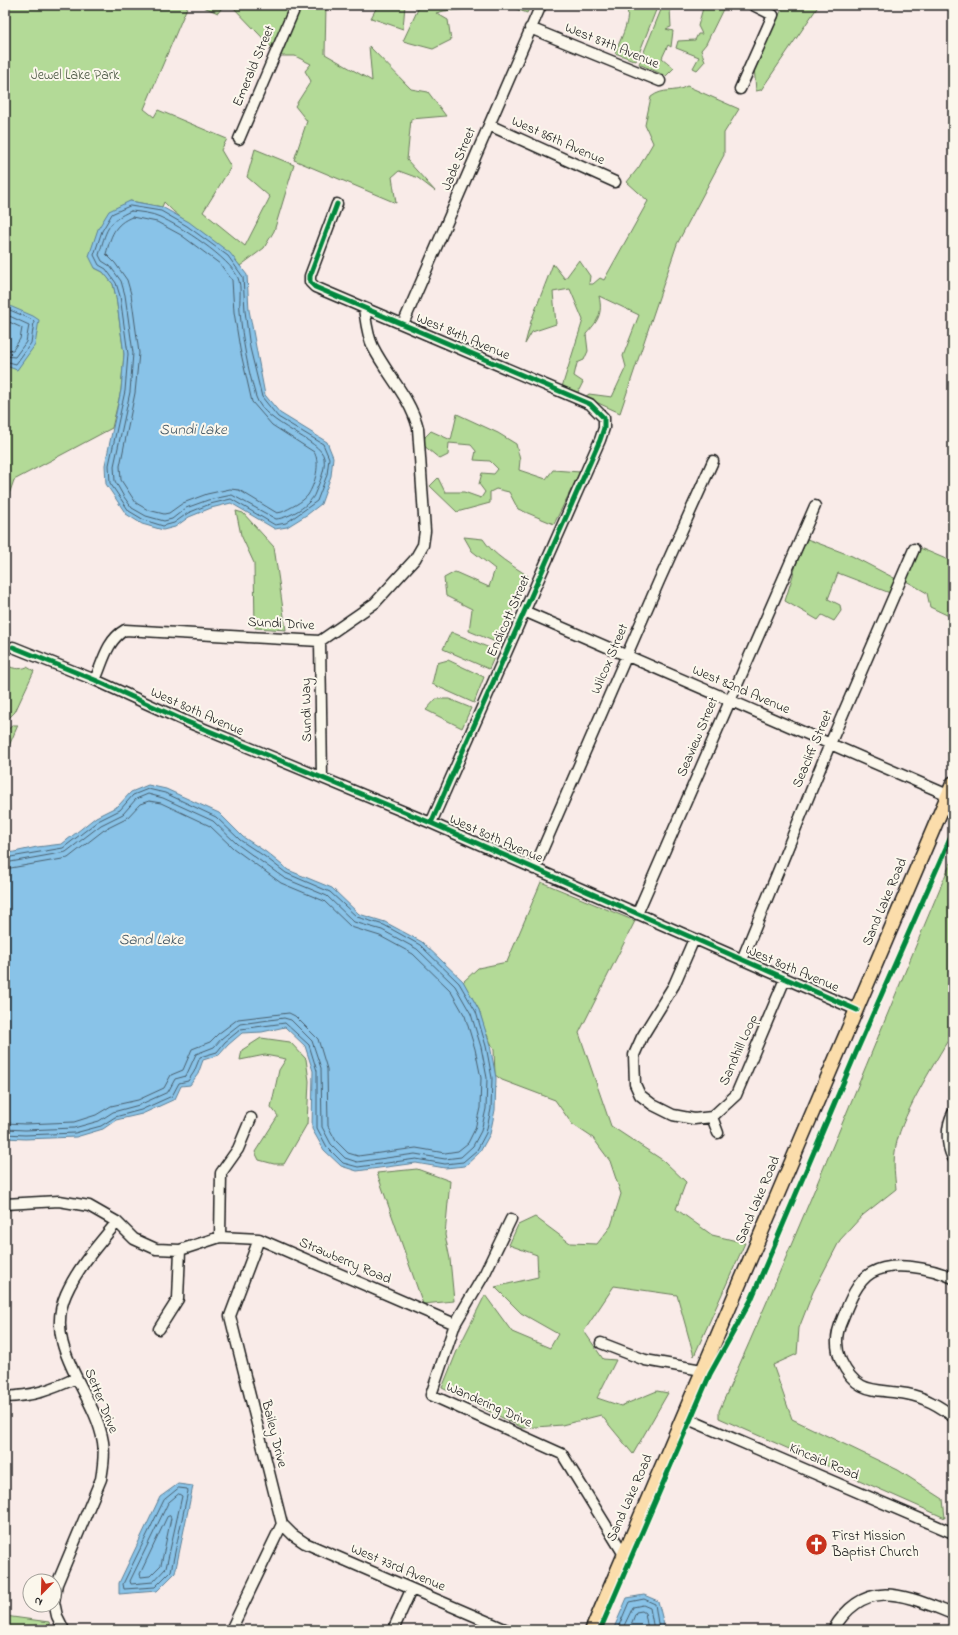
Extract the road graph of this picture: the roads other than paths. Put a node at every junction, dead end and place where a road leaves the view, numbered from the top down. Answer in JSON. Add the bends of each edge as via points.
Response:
{"nodes":[{"id":1,"x":296,"y":5,"type":"edge"},
{"id":2,"x":541,"y":5,"type":"edge"},
{"id":3,"x":753,"y":5,"type":"edge"},
{"id":4,"x":530,"y":28,"type":"junction"},
{"id":5,"x":660,"y":81,"type":"dead end"},
{"id":6,"x":740,"y":89,"type":"dead end"},
{"id":7,"x":489,"y":125,"type":"junction"},
{"id":8,"x":239,"y":139,"type":"dead end"},
{"id":9,"x":615,"y":182,"type":"dead end"},
{"id":10,"x":337,"y":204,"type":"dead end"},
{"id":11,"x":364,"y":308,"type":"junction"},
{"id":12,"x":403,"y":324,"type":"junction"},
{"id":13,"x":604,"y":418,"type":"joint"},
{"id":14,"x":713,"y":461,"type":"dead end"},
{"id":15,"x":814,"y":506,"type":"dead end"},
{"id":16,"x":914,"y":549,"type":"dead end"},
{"id":17,"x":524,"y":611,"type":"junction"},
{"id":18,"x":320,"y":640,"type":"junction"},
{"id":19,"x":13,"y":647,"type":"dead end"},
{"id":20,"x":627,"y":656,"type":"junction"},
{"id":21,"x":95,"y":680,"type":"junction"},
{"id":22,"x":729,"y":700,"type":"junction"},
{"id":23,"x":830,"y":744,"type":"junction"},
{"id":24,"x":322,"y":778,"type":"junction"},
{"id":25,"x":953,"y":783,"type":"edge"},
{"id":26,"x":948,"y":795,"type":"junction"},
{"id":27,"x":431,"y":823,"type":"junction"},
{"id":28,"x":534,"y":869,"type":"junction"},
{"id":29,"x":637,"y":914,"type":"junction"},
{"id":30,"x":694,"y":939,"type":"junction"},
{"id":31,"x":742,"y":960,"type":"junction"},
{"id":32,"x":785,"y":979,"type":"junction"},
{"id":33,"x":857,"y":1010,"type":"junction"},
{"id":34,"x":953,"y":1113,"type":"edge"},
{"id":35,"x":251,"y":1118,"type":"dead end"},
{"id":36,"x":712,"y":1118,"type":"junction"},
{"id":37,"x":718,"y":1133,"type":"dead end"},
{"id":38,"x":953,"y":1158,"type":"edge"},
{"id":39,"x":5,"y":1204,"type":"edge"},
{"id":40,"x":511,"y":1219,"type":"dead end"},
{"id":41,"x":117,"y":1222,"type":"junction"},
{"id":42,"x":220,"y":1237,"type":"junction"},
{"id":43,"x":259,"y":1239,"type":"junction"},
{"id":44,"x":180,"y":1250,"type":"junction"},
{"id":45,"x":953,"y":1278,"type":"edge"},
{"id":46,"x":454,"y":1324,"type":"junction"},
{"id":47,"x":159,"y":1329,"type":"dead end"},
{"id":48,"x":601,"y":1343,"type":"dead end"},
{"id":49,"x":702,"y":1370,"type":"junction"},
{"id":50,"x":76,"y":1378,"type":"junction"},
{"id":51,"x":5,"y":1396,"type":"edge"},
{"id":52,"x":683,"y":1417,"type":"junction"},
{"id":53,"x":953,"y":1417,"type":"edge"},
{"id":54,"x":282,"y":1524,"type":"junction"},
{"id":55,"x":953,"y":1533,"type":"edge"},
{"id":56,"x":623,"y":1553,"type":"junction"},
{"id":57,"x":62,"y":1573,"type":"edge"},
{"id":58,"x":411,"y":1590,"type":"junction"},
{"id":59,"x":56,"y":1613,"type":"edge"},
{"id":60,"x":953,"y":1614,"type":"edge"},
{"id":61,"x":64,"y":1630,"type":"edge"},
{"id":62,"x":231,"y":1630,"type":"edge"},
{"id":63,"x":393,"y":1630,"type":"edge"},
{"id":64,"x":507,"y":1630,"type":"edge"},
{"id":65,"x":592,"y":1630,"type":"edge"},
{"id":66,"x":833,"y":1630,"type":"edge"}],
"edges":[{"from":1,"to":8,"type":"street","name":"Emerald Street"},
{"from":2,"to":4,"type":"street","name":"Jade Street"},
{"from":3,"to":6,"type":"street","via":[[773,15]]},
{"from":4,"to":5,"type":"street","name":"West 87th Avenue"},
{"from":4,"to":7,"type":"street","name":"Jade Street"},
{"from":7,"to":9,"type":"street","name":"West 86th Avenue"},
{"from":7,"to":12,"type":"street","name":"Jade Street"},
{"from":10,"to":11,"type":"street","name":"West 84th Avenue","via":[[310,282],[315,287]]},
{"from":11,"to":12,"type":"street","name":"West 84th Avenue"},
{"from":11,"to":18,"type":"street","name":"Sundi Drive","via":[[372,347],[413,411],[418,428],[425,531],[423,545],[414,559],[375,603]]},
{"from":12,"to":13,"type":"street","name":"West 84th Avenue","via":[[590,404]]},
{"from":13,"to":17,"type":"street","name":"Endicott Street","via":[[600,440]]},
{"from":14,"to":20,"type":"street","name":"Wilcox Street"},
{"from":15,"to":22,"type":"street","name":"Seaview Street"},
{"from":16,"to":23,"type":"street","name":"Seacliff Street"},
{"from":17,"to":20,"type":"street","name":"West 82nd Avenue"},
{"from":17,"to":27,"type":"street","name":"Endicott Street"},
{"from":18,"to":21,"type":"street","name":"Sundi Drive","via":[[125,630],[116,635],[110,644]]},
{"from":18,"to":24,"type":"street","name":"Sundi Way"},
{"from":19,"to":21,"type":"street","name":"West 80th Avenue"},
{"from":20,"to":22,"type":"street","name":"West 82nd Avenue"},
{"from":20,"to":28,"type":"street","name":"Wilcox Street"},
{"from":21,"to":24,"type":"street","name":"West 80th Avenue"},
{"from":22,"to":23,"type":"street","name":"West 82nd Avenue"},
{"from":22,"to":29,"type":"street","name":"Seaview Street"},
{"from":23,"to":26,"type":"street","name":"West 82nd Avenue"},
{"from":23,"to":31,"type":"street","name":"Seacliff Street"},
{"from":24,"to":27,"type":"street","name":"West 80th Avenue"},
{"from":25,"to":26,"type":"main road","name":"Sand Lake Road"},
{"from":26,"to":33,"type":"main road","name":"Sand Lake Road"},
{"from":27,"to":28,"type":"street","name":"West 80th Avenue"},
{"from":28,"to":29,"type":"street","name":"West 80th Avenue"},
{"from":29,"to":30,"type":"street","name":"West 80th Avenue"},
{"from":30,"to":31,"type":"street","name":"West 80th Avenue"},
{"from":30,"to":36,"type":"street","via":[[674,985],[634,1055],[635,1084],[640,1095],[673,1115],[694,1119]]},
{"from":31,"to":32,"type":"street","name":"West 80th Avenue"},
{"from":32,"to":33,"type":"street","name":"West 80th Avenue"},
{"from":32,"to":36,"type":"street","name":"Sandhill Loop","via":[[736,1095]]},
{"from":33,"to":49,"type":"main road","name":"Sand Lake Road"},
{"from":34,"to":38,"type":"street","via":[[949,1121],[948,1142]]},
{"from":35,"to":42,"type":"street","via":[[238,1149],[221,1173]]},
{"from":36,"to":37,"type":"street"},
{"from":39,"to":41,"type":"street","via":[[66,1202],[89,1206]]},
{"from":40,"to":46,"type":"street","name":"Wandering Drive","via":[[485,1273]]},
{"from":41,"to":44,"type":"street","via":[[134,1239],[156,1249]]},
{"from":41,"to":50,"type":"street","name":"Setter Drive","via":[[81,1266],[65,1295],[59,1320],[62,1345]]},
{"from":42,"to":43,"type":"street","name":"Strawberry Road"},
{"from":42,"to":44,"type":"street"},
{"from":43,"to":46,"type":"street","name":"Strawberry Road"},
{"from":43,"to":54,"type":"street","name":"Bailey Drive","via":[[230,1316]]},
{"from":44,"to":47,"type":"street","via":[[178,1299]]},
{"from":45,"to":53,"type":"street","via":[[907,1265],[888,1266],[870,1274],[848,1304],[837,1331],[838,1353],[847,1373],[858,1384],[877,1391],[907,1394],[929,1402]]},
{"from":46,"to":56,"type":"street","name":"Wandering Drive","via":[[431,1394],[562,1454]]},
{"from":48,"to":49,"type":"street","via":[[645,1360]]},
{"from":49,"to":52,"type":"main road","name":"Sand Lake Road"},
{"from":50,"to":51,"type":"street","via":[[42,1393]]},
{"from":50,"to":57,"type":"street","name":"Setter Drive","via":[[98,1427],[103,1442],[104,1461],[101,1479]]},
{"from":52,"to":55,"type":"street","name":"Kincaid Road"},
{"from":52,"to":56,"type":"main road","name":"Sand Lake Road"},
{"from":54,"to":58,"type":"street","name":"West 73rd Avenue","via":[[305,1543]]},
{"from":54,"to":62,"type":"street"},
{"from":56,"to":65,"type":"main road","name":"Sand Lake Road"},
{"from":58,"to":63,"type":"street"},
{"from":58,"to":64,"type":"street","name":"West 73rd Avenue"},
{"from":59,"to":61,"type":"street","name":"Setter Drive"},
{"from":60,"to":66,"type":"street","via":[[897,1594],[879,1594],[854,1604]]}]}
